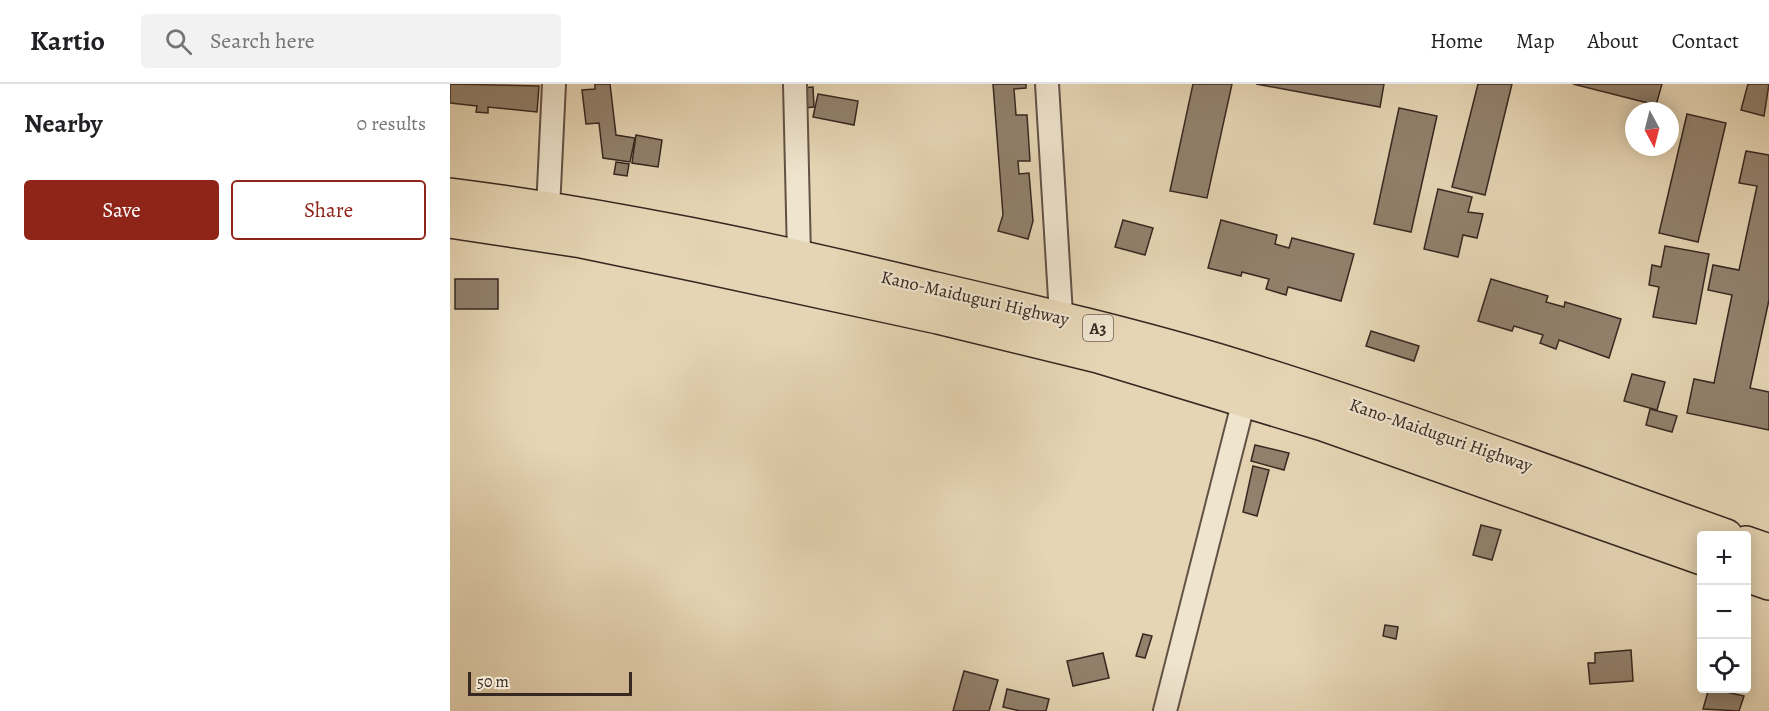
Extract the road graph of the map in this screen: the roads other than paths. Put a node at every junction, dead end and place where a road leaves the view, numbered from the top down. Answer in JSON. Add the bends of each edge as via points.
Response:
{"nodes":[{"id":1,"x":554,"y":84,"type":"edge"},
{"id":2,"x":795,"y":84,"type":"edge"},
{"id":3,"x":1047,"y":84,"type":"edge"},
{"id":4,"x":450,"y":195,"type":"edge"},
{"id":5,"x":548,"y":209,"type":"junction"},
{"id":6,"x":450,"y":221,"type":"edge"},
{"id":7,"x":799,"y":255,"type":"junction"},
{"id":8,"x":1062,"y":334,"type":"junction"},
{"id":9,"x":1244,"y":400,"type":"junction"},
{"id":10,"x":1712,"y":531,"type":"edge"},
{"id":11,"x":1751,"y":545,"type":"edge"},
{"id":12,"x":1769,"y":550,"type":"edge"},
{"id":13,"x":1697,"y":557,"type":"edge"},
{"id":14,"x":1751,"y":577,"type":"edge"},
{"id":15,"x":1769,"y":583,"type":"edge"},
{"id":16,"x":1165,"y":711,"type":"edge"}],
"edges":[{"from":1,"to":5,"type":"street"},
{"from":2,"to":7,"type":"street"},
{"from":3,"to":8,"type":"street"},
{"from":4,"to":5,"type":"highway","name":"Kano-Maiduguri Highway","number":"A3"},
{"from":5,"to":7,"type":"highway","name":"Kano-Maiduguri Highway","number":"A3"},
{"from":6,"to":8,"type":"highway","name":"Kano-Maiduguri Highway","number":"A3","via":[[582,242],[938,317]]},
{"from":7,"to":8,"type":"highway","name":"Kano-Maiduguri Highway","number":"A3"},
{"from":8,"to":9,"type":"highway","name":"Kano-Maiduguri Highway","number":"A3","via":[[1098,356]]},
{"from":8,"to":10,"type":"highway","name":"Kano-Maiduguri Highway","number":"A3","via":[[1234,366],[1490,450]]},
{"from":9,"to":13,"type":"highway","name":"Kano-Maiduguri Highway","number":"A3","via":[[1323,424]]},
{"from":9,"to":16,"type":"street"},
{"from":11,"to":12,"type":"highway"},
{"from":14,"to":15,"type":"highway"}]}
